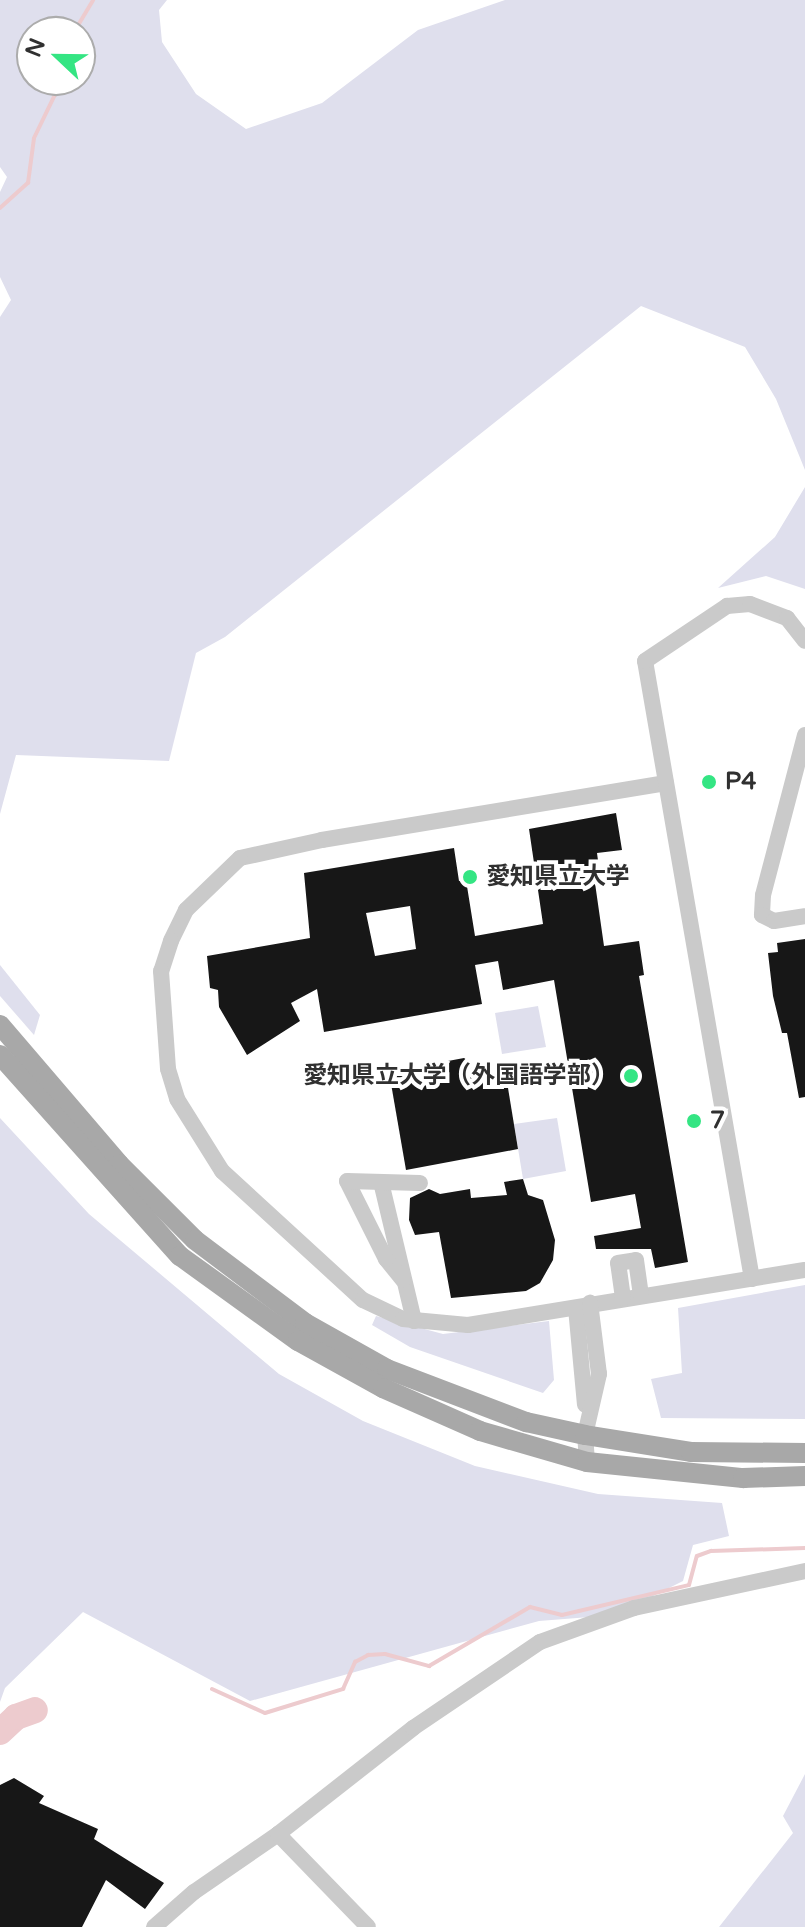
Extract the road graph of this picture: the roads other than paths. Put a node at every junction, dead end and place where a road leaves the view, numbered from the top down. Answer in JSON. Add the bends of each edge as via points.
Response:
{"nodes":[{"id":1,"x":805,"y":641,"type":"edge"},
{"id":2,"x":805,"y":735,"type":"edge"},
{"id":3,"x":666,"y":783,"type":"junction"},
{"id":4,"x":805,"y":916,"type":"edge"},
{"id":5,"x":0,"y":1025,"type":"edge"},
{"id":6,"x":0,"y":1055,"type":"edge"},
{"id":7,"x":381,"y":1182,"type":"junction"},
{"id":8,"x":420,"y":1183,"type":"dead end"},
{"id":9,"x":805,"y":1270,"type":"edge"},
{"id":10,"x":752,"y":1279,"type":"junction"},
{"id":11,"x":403,"y":1280,"type":"junction"},
{"id":12,"x":641,"y":1295,"type":"junction"},
{"id":13,"x":623,"y":1298,"type":"junction"},
{"id":14,"x":583,"y":1305,"type":"junction"},
{"id":15,"x":414,"y":1321,"type":"junction"},
{"id":16,"x":585,"y":1435,"type":"junction"},
{"id":17,"x":805,"y":1453,"type":"edge"},
{"id":18,"x":587,"y":1462,"type":"junction"},
{"id":19,"x":805,"y":1476,"type":"edge"},
{"id":20,"x":805,"y":1571,"type":"edge"},
{"id":21,"x":278,"y":1834,"type":"junction"},
{"id":22,"x":154,"y":1927,"type":"edge"},
{"id":23,"x":368,"y":1927,"type":"edge"}],
"edges":[{"from":1,"to":3,"type":"street","via":[[787,618],[772,610],[750,604],[727,606],[645,661]]},
{"from":2,"to":4,"type":"street","via":[[762,915],[774,921]]},
{"from":3,"to":10,"type":"street"},
{"from":3,"to":15,"type":"street","via":[[240,858],[186,910],[171,941],[161,971],[168,1069],[199,1139],[222,1171],[363,1300]]},
{"from":5,"to":16,"type":"main road","via":[[119,1164],[195,1240],[305,1323],[387,1369],[467,1401]]},
{"from":6,"to":18,"type":"main road","via":[[180,1256],[239,1301],[383,1388],[480,1431]]},
{"from":7,"to":8,"type":"street"},
{"from":7,"to":11,"type":"street"},
{"from":7,"to":11,"type":"street","via":[[347,1181],[386,1259]]},
{"from":9,"to":10,"type":"street"},
{"from":10,"to":12,"type":"street"},
{"from":11,"to":15,"type":"street"},
{"from":12,"to":13,"type":"street"},
{"from":12,"to":13,"type":"street","via":[[636,1260],[618,1263]]},
{"from":13,"to":14,"type":"street"},
{"from":14,"to":15,"type":"street","via":[[468,1325]]},
{"from":14,"to":16,"type":"street","via":[[599,1374]]},
{"from":16,"to":17,"type":"main road","via":[[691,1452]]},
{"from":16,"to":18,"type":"street"},
{"from":18,"to":19,"type":"main road","via":[[743,1478]]},
{"from":20,"to":21,"type":"street","via":[[634,1608],[540,1642],[413,1728]]},
{"from":21,"to":22,"type":"street"},
{"from":21,"to":23,"type":"street"}]}
